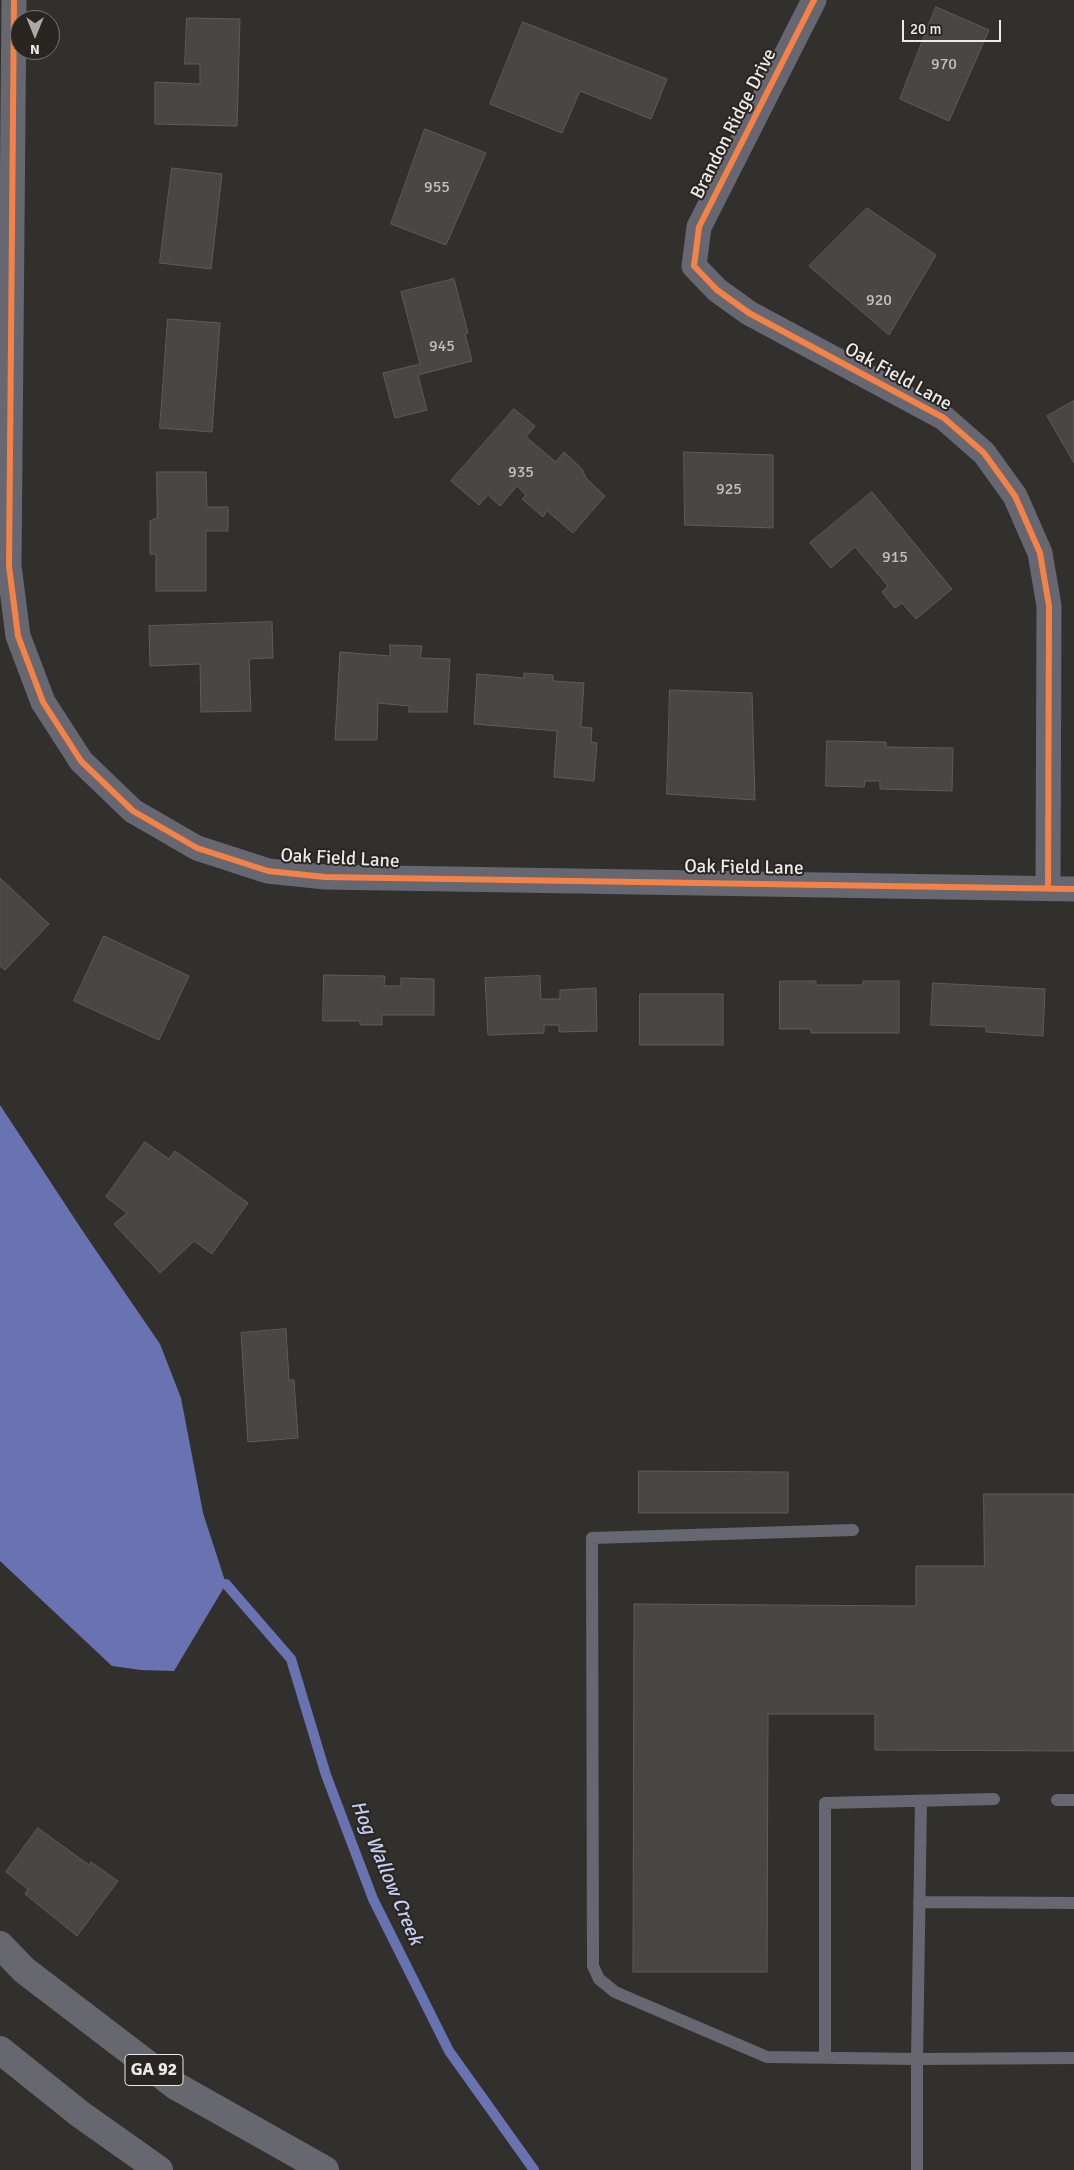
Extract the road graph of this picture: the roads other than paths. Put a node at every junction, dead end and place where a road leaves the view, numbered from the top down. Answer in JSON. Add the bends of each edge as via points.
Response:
{"nodes":[{"id":1,"x":14,"y":0,"type":"edge"},
{"id":2,"x":814,"y":0,"type":"edge"},
{"id":3,"x":694,"y":266,"type":"joint"},
{"id":4,"x":1048,"y":888,"type":"junction"},
{"id":5,"x":1074,"y":889,"type":"edge"},
{"id":6,"x":852,"y":1530,"type":"dead end"},
{"id":7,"x":994,"y":1798,"type":"dead end"},
{"id":8,"x":1056,"y":1800,"type":"dead end"},
{"id":9,"x":1074,"y":1800,"type":"edge"},
{"id":10,"x":920,"y":1801,"type":"junction"},
{"id":11,"x":919,"y":1902,"type":"junction"},
{"id":12,"x":1074,"y":1903,"type":"edge"},
{"id":13,"x":0,"y":1945,"type":"edge"},
{"id":14,"x":0,"y":2050,"type":"edge"},
{"id":15,"x":825,"y":2058,"type":"junction"},
{"id":16,"x":1074,"y":2058,"type":"edge"},
{"id":17,"x":917,"y":2059,"type":"junction"},
{"id":18,"x":159,"y":2170,"type":"edge"},
{"id":19,"x":325,"y":2170,"type":"edge"},
{"id":20,"x":917,"y":2170,"type":"edge"}],
"edges":[{"from":1,"to":4,"type":"street","name":"Oak Field Lane","via":[[9,566],[18,636],[43,702],[80,761],[132,811],[197,848],[268,871],[325,877]]},
{"from":2,"to":3,"type":"street","name":"Brandon Ridge Drive","via":[[699,226]]},
{"from":3,"to":4,"type":"street","name":"Oak Field Lane","via":[[717,290],[748,313],[944,418],[984,454],[1016,496],[1040,553],[1049,606]]},
{"from":4,"to":5,"type":"street","name":"Oak Field Lane"},
{"from":6,"to":15,"type":"lane","via":[[592,1538],[593,1966],[599,1979],[615,1992],[767,2057]]},
{"from":7,"to":10,"type":"lane"},
{"from":8,"to":9,"type":"lane"},
{"from":10,"to":11,"type":"lane"},
{"from":10,"to":15,"type":"lane","via":[[825,1803]]},
{"from":11,"to":12,"type":"lane"},
{"from":11,"to":17,"type":"lane"},
{"from":13,"to":19,"type":"main road","number":"GA 92","via":[[24,1970],[176,2086]]},
{"from":14,"to":18,"type":"main road","via":[[80,2114]]},
{"from":15,"to":17,"type":"lane"},
{"from":16,"to":17,"type":"lane"},
{"from":17,"to":20,"type":"lane"}]}
